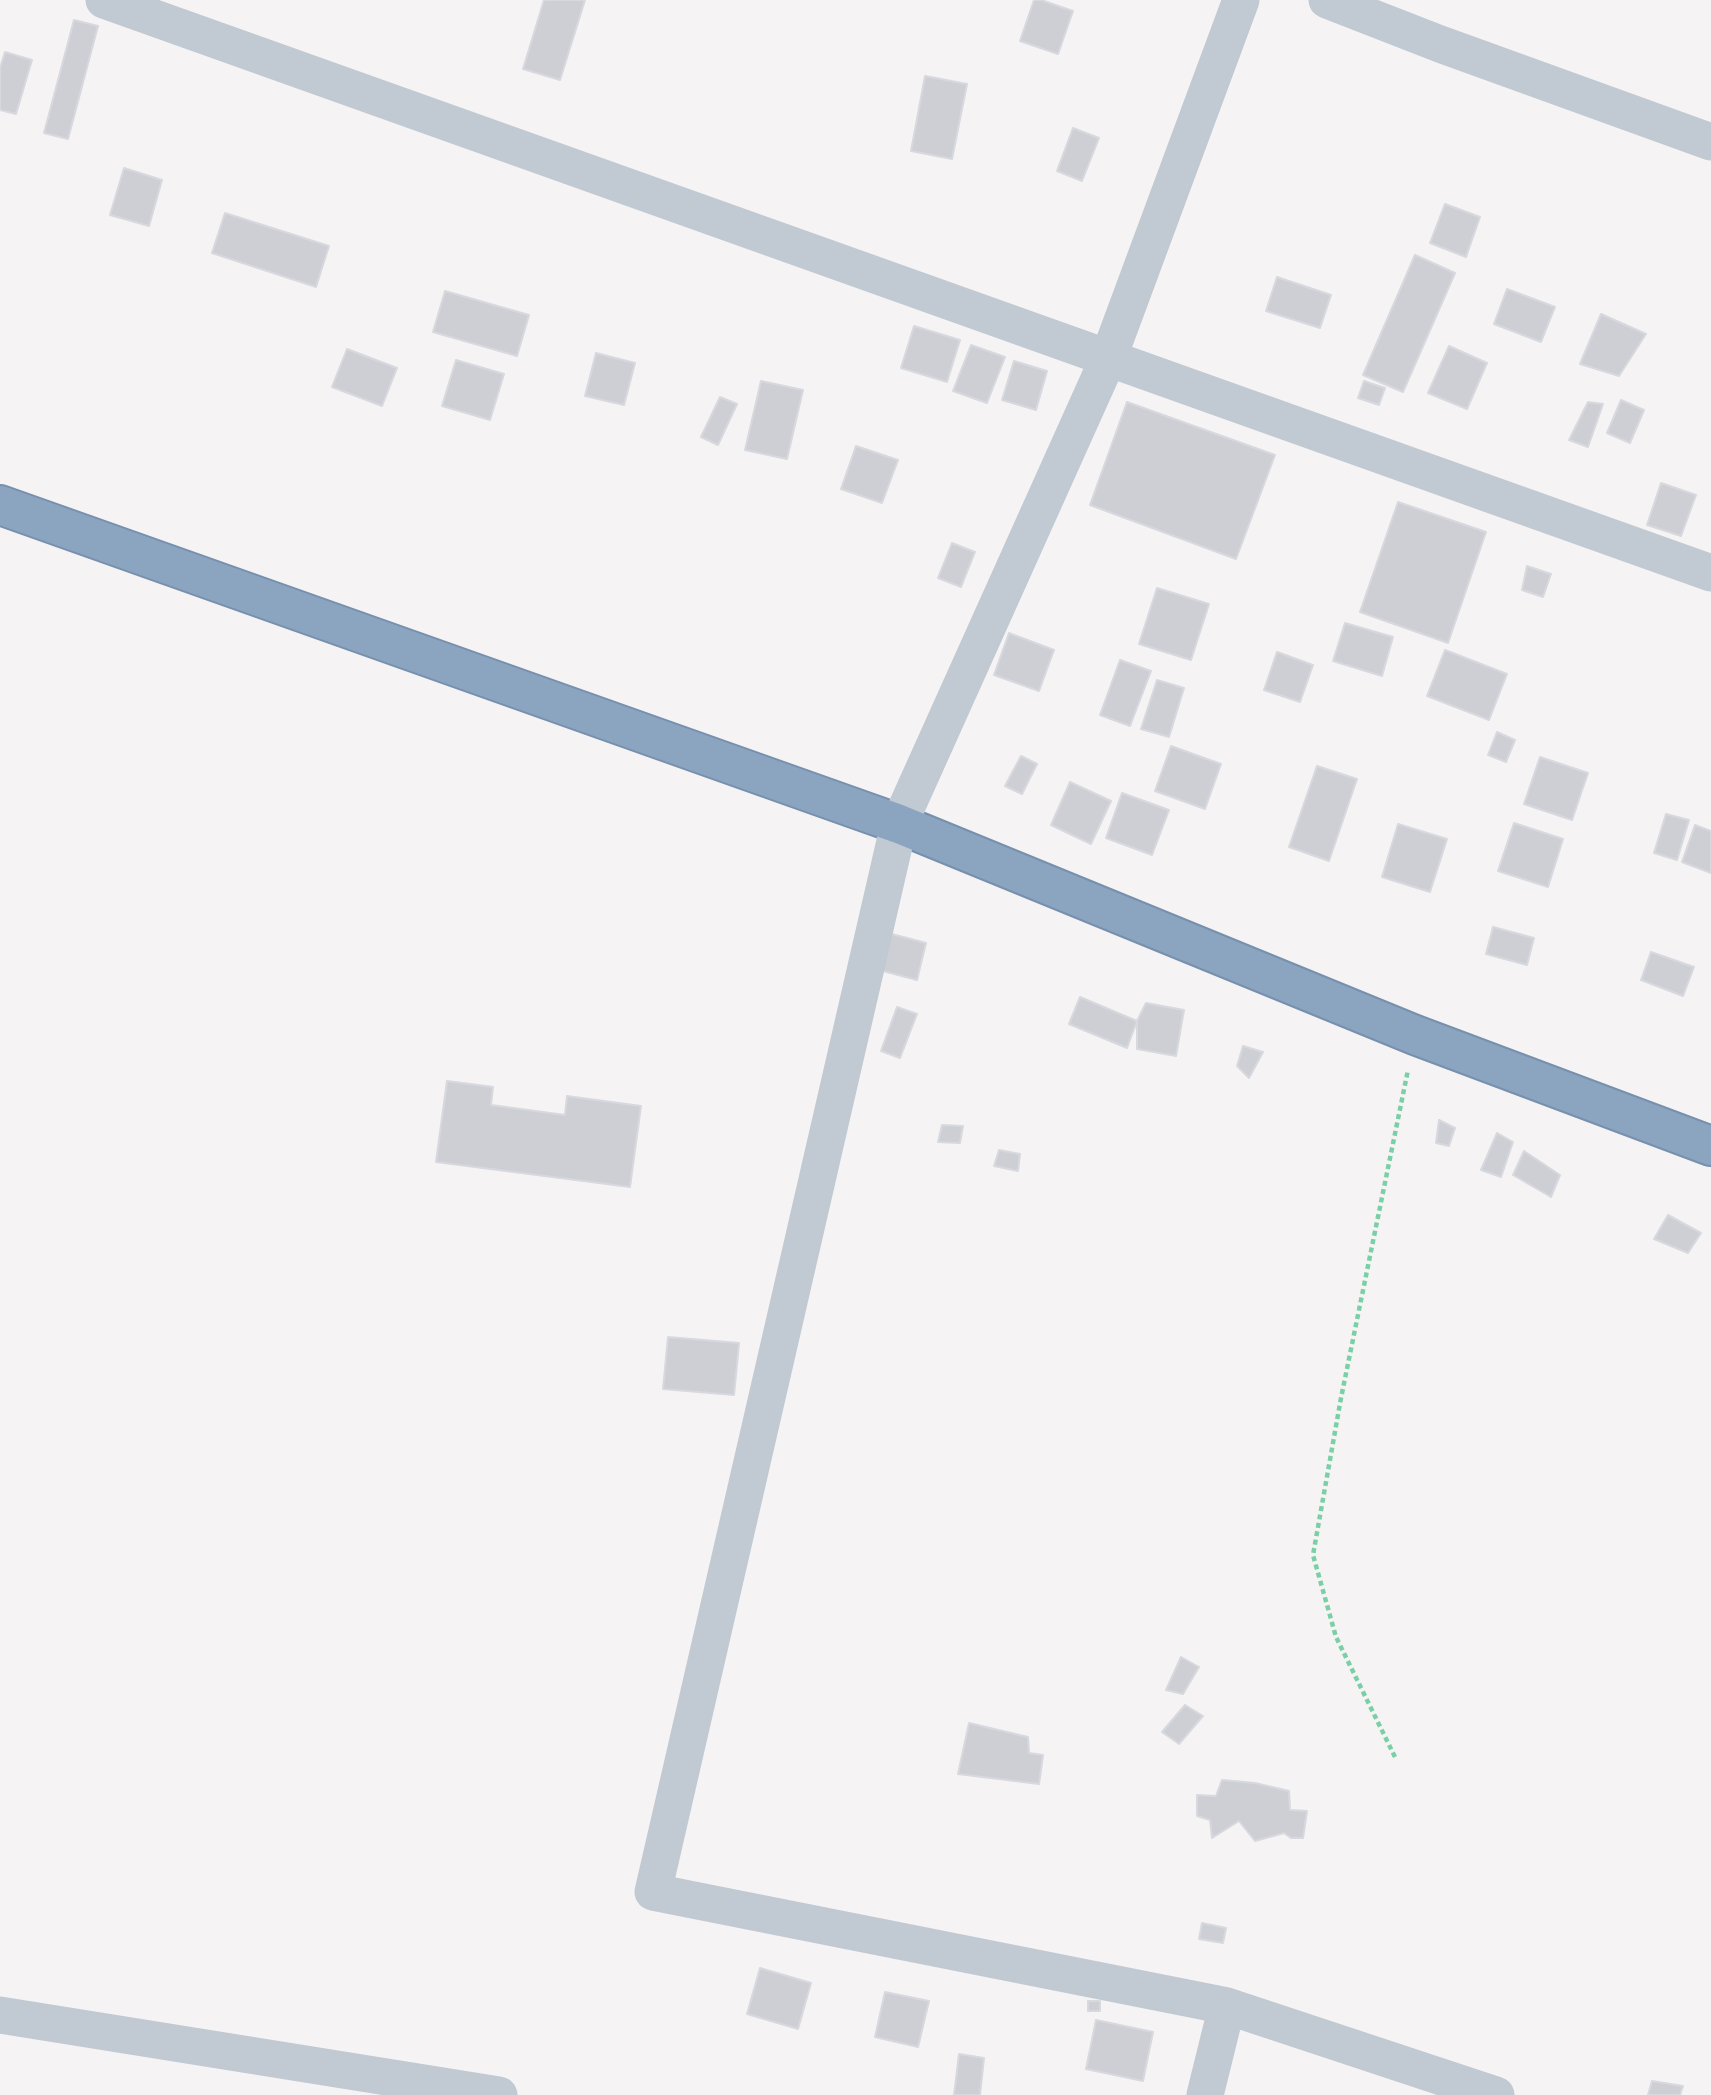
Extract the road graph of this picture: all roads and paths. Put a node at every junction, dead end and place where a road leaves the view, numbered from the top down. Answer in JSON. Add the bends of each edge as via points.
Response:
{"nodes":[{"id":1,"x":104,"y":0,"type":"edge"},
{"id":2,"x":1241,"y":0,"type":"edge"},
{"id":3,"x":1327,"y":0,"type":"edge"},
{"id":4,"x":1711,"y":142,"type":"edge"},
{"id":5,"x":1108,"y":359,"type":"junction"},
{"id":6,"x":0,"y":505,"type":"edge"},
{"id":7,"x":1711,"y":573,"type":"edge"},
{"id":8,"x":899,"y":824,"type":"junction"},
{"id":9,"x":1415,"y":1035,"type":"junction"},
{"id":10,"x":1711,"y":1146,"type":"edge"},
{"id":11,"x":1395,"y":1757,"type":"dead end"},
{"id":12,"x":1227,"y":2006,"type":"junction"},
{"id":13,"x":0,"y":2015,"type":"edge"},
{"id":14,"x":499,"y":2095,"type":"edge"},
{"id":15,"x":1205,"y":2095,"type":"edge"},
{"id":16,"x":1496,"y":2095,"type":"edge"}],
"edges":[{"from":1,"to":5,"type":"street"},
{"from":2,"to":5,"type":"street"},
{"from":3,"to":4,"type":"street"},
{"from":5,"to":7,"type":"street"},
{"from":5,"to":8,"type":"street"},
{"from":6,"to":8,"type":"highway"},
{"from":8,"to":9,"type":"highway"},
{"from":8,"to":12,"type":"street","via":[[653,1892]]},
{"from":9,"to":10,"type":"highway"},
{"from":9,"to":11,"type":"path","via":[[1313,1555],[1336,1637]]},
{"from":12,"to":15,"type":"street"},
{"from":12,"to":16,"type":"street"},
{"from":13,"to":14,"type":"street"}]}
